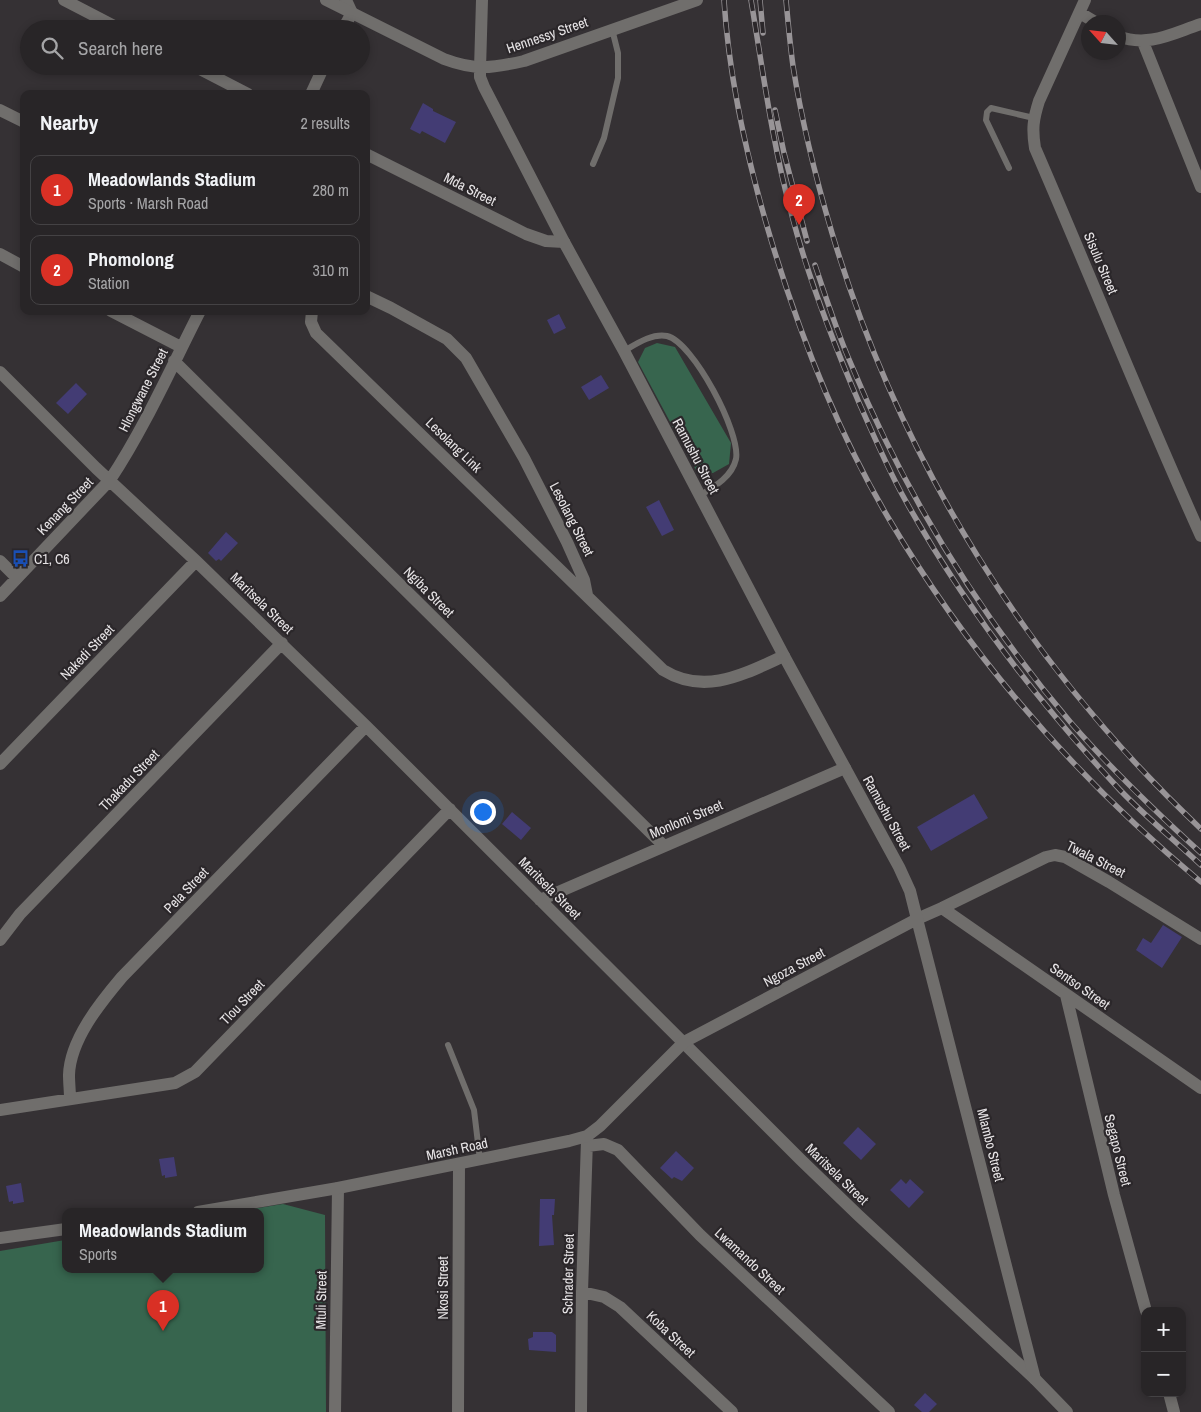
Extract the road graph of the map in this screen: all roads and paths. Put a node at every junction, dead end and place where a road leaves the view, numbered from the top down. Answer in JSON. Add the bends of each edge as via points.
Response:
{"nodes":[{"id":1,"x":64,"y":0,"type":"edge"},
{"id":2,"x":326,"y":0,"type":"edge"},
{"id":3,"x":346,"y":0,"type":"edge"},
{"id":4,"x":482,"y":0,"type":"edge"},
{"id":5,"x":697,"y":0,"type":"edge"},
{"id":6,"x":1086,"y":0,"type":"edge"},
{"id":7,"x":669,"y":4,"type":"edge"},
{"id":8,"x":352,"y":12,"type":"junction"},
{"id":9,"x":1080,"y":14,"type":"joint"},
{"id":10,"x":103,"y":20,"type":"edge"},
{"id":11,"x":348,"y":20,"type":"edge"},
{"id":12,"x":368,"y":20,"type":"edge"},
{"id":13,"x":370,"y":21,"type":"edge"},
{"id":14,"x":1201,"y":24,"type":"edge"},
{"id":15,"x":612,"y":29,"type":"junction"},
{"id":16,"x":1126,"y":39,"type":"edge"},
{"id":17,"x":1143,"y":42,"type":"junction"},
{"id":18,"x":480,"y":69,"type":"junction"},
{"id":19,"x":211,"y":75,"type":"edge"},
{"id":20,"x":320,"y":75,"type":"edge"},
{"id":21,"x":240,"y":90,"type":"edge"},
{"id":22,"x":312,"y":90,"type":"edge"},
{"id":23,"x":0,"y":110,"type":"edge"},
{"id":24,"x":1034,"y":118,"type":"junction"},
{"id":25,"x":20,"y":120,"type":"edge"},
{"id":26,"x":370,"y":156,"type":"edge"},
{"id":27,"x":593,"y":164,"type":"dead end"},
{"id":28,"x":1009,"y":168,"type":"dead end"},
{"id":29,"x":1201,"y":187,"type":"edge"},
{"id":30,"x":564,"y":242,"type":"junction"},
{"id":31,"x":0,"y":254,"type":"edge"},
{"id":32,"x":20,"y":264,"type":"edge"},
{"id":33,"x":370,"y":298,"type":"edge"},
{"id":34,"x":119,"y":315,"type":"edge"},
{"id":35,"x":198,"y":315,"type":"edge"},
{"id":36,"x":312,"y":315,"type":"edge"},
{"id":37,"x":181,"y":347,"type":"junction"},
{"id":38,"x":624,"y":351,"type":"junction"},
{"id":39,"x":174,"y":361,"type":"junction"},
{"id":40,"x":0,"y":372,"type":"edge"},
{"id":41,"x":110,"y":480,"type":"junction"},
{"id":42,"x":699,"y":496,"type":"junction"},
{"id":43,"x":1201,"y":536,"type":"edge"},
{"id":44,"x":0,"y":561,"type":"edge"},
{"id":45,"x":196,"y":561,"type":"junction"},
{"id":46,"x":17,"y":578,"type":"junction"},
{"id":47,"x":587,"y":595,"type":"junction"},
{"id":48,"x":0,"y":596,"type":"edge"},
{"id":49,"x":282,"y":643,"type":"junction"},
{"id":50,"x":784,"y":656,"type":"junction"},
{"id":51,"x":366,"y":726,"type":"junction"},
{"id":52,"x":0,"y":764,"type":"edge"},
{"id":53,"x":845,"y":768,"type":"junction"},
{"id":54,"x":450,"y":809,"type":"junction"},
{"id":55,"x":663,"y":845,"type":"junction"},
{"id":56,"x":540,"y":900,"type":"junction"},
{"id":57,"x":942,"y":908,"type":"junction"},
{"id":58,"x":917,"y":918,"type":"junction"},
{"id":59,"x":1201,"y":939,"type":"edge"},
{"id":60,"x":0,"y":940,"type":"edge"},
{"id":61,"x":1066,"y":995,"type":"junction"},
{"id":62,"x":684,"y":1042,"type":"junction"},
{"id":63,"x":448,"y":1045,"type":"dead end"},
{"id":64,"x":1201,"y":1088,"type":"edge"},
{"id":65,"x":70,"y":1098,"type":"junction"},
{"id":66,"x":0,"y":1110,"type":"edge"},
{"id":67,"x":587,"y":1141,"type":"junction"},
{"id":68,"x":480,"y":1160,"type":"junction"},
{"id":69,"x":459,"y":1164,"type":"junction"},
{"id":70,"x":338,"y":1188,"type":"junction"},
{"id":71,"x":221,"y":1208,"type":"edge"},
{"id":72,"x":62,"y":1230,"type":"edge"},
{"id":73,"x":0,"y":1238,"type":"edge"},
{"id":74,"x":582,"y":1292,"type":"junction"},
{"id":75,"x":1145,"y":1307,"type":"edge"},
{"id":76,"x":1035,"y":1379,"type":"junction"},
{"id":77,"x":1170,"y":1397,"type":"edge"},
{"id":78,"x":336,"y":1412,"type":"edge"},
{"id":79,"x":458,"y":1412,"type":"edge"},
{"id":80,"x":581,"y":1412,"type":"edge"},
{"id":81,"x":732,"y":1412,"type":"edge"},
{"id":82,"x":889,"y":1412,"type":"edge"},
{"id":83,"x":1066,"y":1412,"type":"edge"},
{"id":84,"x":1174,"y":1412,"type":"edge"}],
"edges":[{"from":1,"to":10,"type":"street"},
{"from":2,"to":8,"type":"street","name":"Hennessy Street"},
{"from":3,"to":8,"type":"street"},
{"from":4,"to":18,"type":"street","name":"Ramushu Street"},
{"from":5,"to":7,"type":"street","name":"Hennessy Street"},
{"from":6,"to":9,"type":"street","name":"Sisulu Street"},
{"from":7,"to":15,"type":"street","name":"Hennessy Street"},
{"from":8,"to":11,"type":"street"},
{"from":8,"to":12,"type":"street","name":"Hennessy Street"},
{"from":9,"to":24,"type":"street","name":"Sisulu Street"},
{"from":13,"to":18,"type":"street","name":"Hennessy Street","via":[[460,66]]},
{"from":14,"to":17,"type":"street"},
{"from":15,"to":18,"type":"street","name":"Hennessy Street","via":[[524,61]]},
{"from":15,"to":27,"type":"lane","via":[[618,53],[618,78],[604,138]]},
{"from":16,"to":17,"type":"street"},
{"from":17,"to":29,"type":"street"},
{"from":18,"to":30,"type":"street","name":"Ramushu Street","via":[[484,87]]},
{"from":19,"to":21,"type":"street"},
{"from":20,"to":22,"type":"street"},
{"from":23,"to":25,"type":"street"},
{"from":24,"to":28,"type":"lane","via":[[992,108],[987,112],[986,120]]},
{"from":24,"to":43,"type":"street","name":"Sisulu Street","via":[[1035,148]]},
{"from":26,"to":30,"type":"street","name":"Mda Street","via":[[526,234],[546,241]]},
{"from":30,"to":38,"type":"street","name":"Ramushu Street"},
{"from":31,"to":32,"type":"street"},
{"from":33,"to":47,"type":"street","name":"Lesolang Street","via":[[447,339],[466,358],[524,458],[567,542]]},
{"from":34,"to":37,"type":"street"},
{"from":35,"to":37,"type":"street","name":"Hlongwane Street"},
{"from":36,"to":47,"type":"street","name":"Lesolang Link","via":[[316,333]]},
{"from":37,"to":39,"type":"street","name":"Hlongwane Street"},
{"from":38,"to":42,"type":"street","name":"Ramushu Street"},
{"from":38,"to":42,"type":"lane","via":[[657,336],[674,339],[693,357],[727,416],[737,448],[736,460],[721,482]]},
{"from":39,"to":41,"type":"street","name":"Hlongwane Street","via":[[133,443]]},
{"from":39,"to":55,"type":"street","name":"Ngiba Street"},
{"from":40,"to":41,"type":"street","name":"Maritsela Street"},
{"from":41,"to":45,"type":"street","name":"Maritsela Street"},
{"from":41,"to":46,"type":"street","name":"Kenang Street"},
{"from":42,"to":50,"type":"street","name":"Ramushu Street"},
{"from":44,"to":46,"type":"street"},
{"from":45,"to":49,"type":"street","name":"Maritsela Street"},
{"from":45,"to":52,"type":"street","name":"Nakedi Street"},
{"from":46,"to":48,"type":"street","name":"Kenang Street"},
{"from":47,"to":50,"type":"street","name":"Lesolang Street","via":[[663,670],[681,679],[717,682]]},
{"from":49,"to":51,"type":"street","name":"Maritsela Street"},
{"from":49,"to":60,"type":"street","name":"Thakadu Street","via":[[20,914]]},
{"from":50,"to":53,"type":"street","name":"Ramushu Street"},
{"from":51,"to":54,"type":"street","name":"Maritsela Street"},
{"from":51,"to":65,"type":"street","name":"Pela Street","via":[[102,1001],[73,1055],[69,1075]]},
{"from":53,"to":55,"type":"street","name":"Monlomi Street"},
{"from":53,"to":58,"type":"street","name":"Ramushu Street","via":[[899,867]]},
{"from":54,"to":56,"type":"street","name":"Maritsela Street"},
{"from":54,"to":65,"type":"street","name":"Tlou Street","via":[[195,1072],[175,1083]]},
{"from":55,"to":56,"type":"street","name":"Monlomi Street"},
{"from":56,"to":62,"type":"street","name":"Maritsela Street"},
{"from":57,"to":58,"type":"street","name":"Twala Street"},
{"from":57,"to":59,"type":"street","name":"Twala Street","via":[[1055,855],[1109,882]]},
{"from":57,"to":61,"type":"street","name":"Sentso Street"},
{"from":58,"to":62,"type":"street","name":"Ngoza Street"},
{"from":58,"to":76,"type":"street","name":"Mlambo Street"},
{"from":61,"to":64,"type":"street","name":"Sentso Street"},
{"from":61,"to":75,"type":"street","name":"Segapo Street"},
{"from":62,"to":67,"type":"street","name":"Marsh Road"},
{"from":62,"to":76,"type":"street","name":"Maritsela Street","via":[[843,1201]]},
{"from":63,"to":68,"type":"lane","via":[[474,1110]]},
{"from":65,"to":66,"type":"street","name":"Tlou Street"},
{"from":67,"to":68,"type":"street","name":"Marsh Road","via":[[569,1141]]},
{"from":67,"to":74,"type":"street","name":"Schrader Street"},
{"from":67,"to":82,"type":"street","name":"Lwamando Street","via":[[618,1150],[700,1235]]},
{"from":68,"to":69,"type":"street","name":"Marsh Road"},
{"from":69,"to":70,"type":"street","name":"Marsh Road"},
{"from":69,"to":79,"type":"street","name":"Nkosi Street"},
{"from":70,"to":71,"type":"street","name":"Marsh Road"},
{"from":70,"to":78,"type":"street","name":"Mtuli Street"},
{"from":72,"to":73,"type":"street"},
{"from":74,"to":80,"type":"street","name":"Schrader Street"},
{"from":74,"to":81,"type":"street","name":"Koba Street","via":[[620,1307]]},
{"from":76,"to":83,"type":"street","name":"Maritsela Street"},
{"from":77,"to":84,"type":"street"}]}
